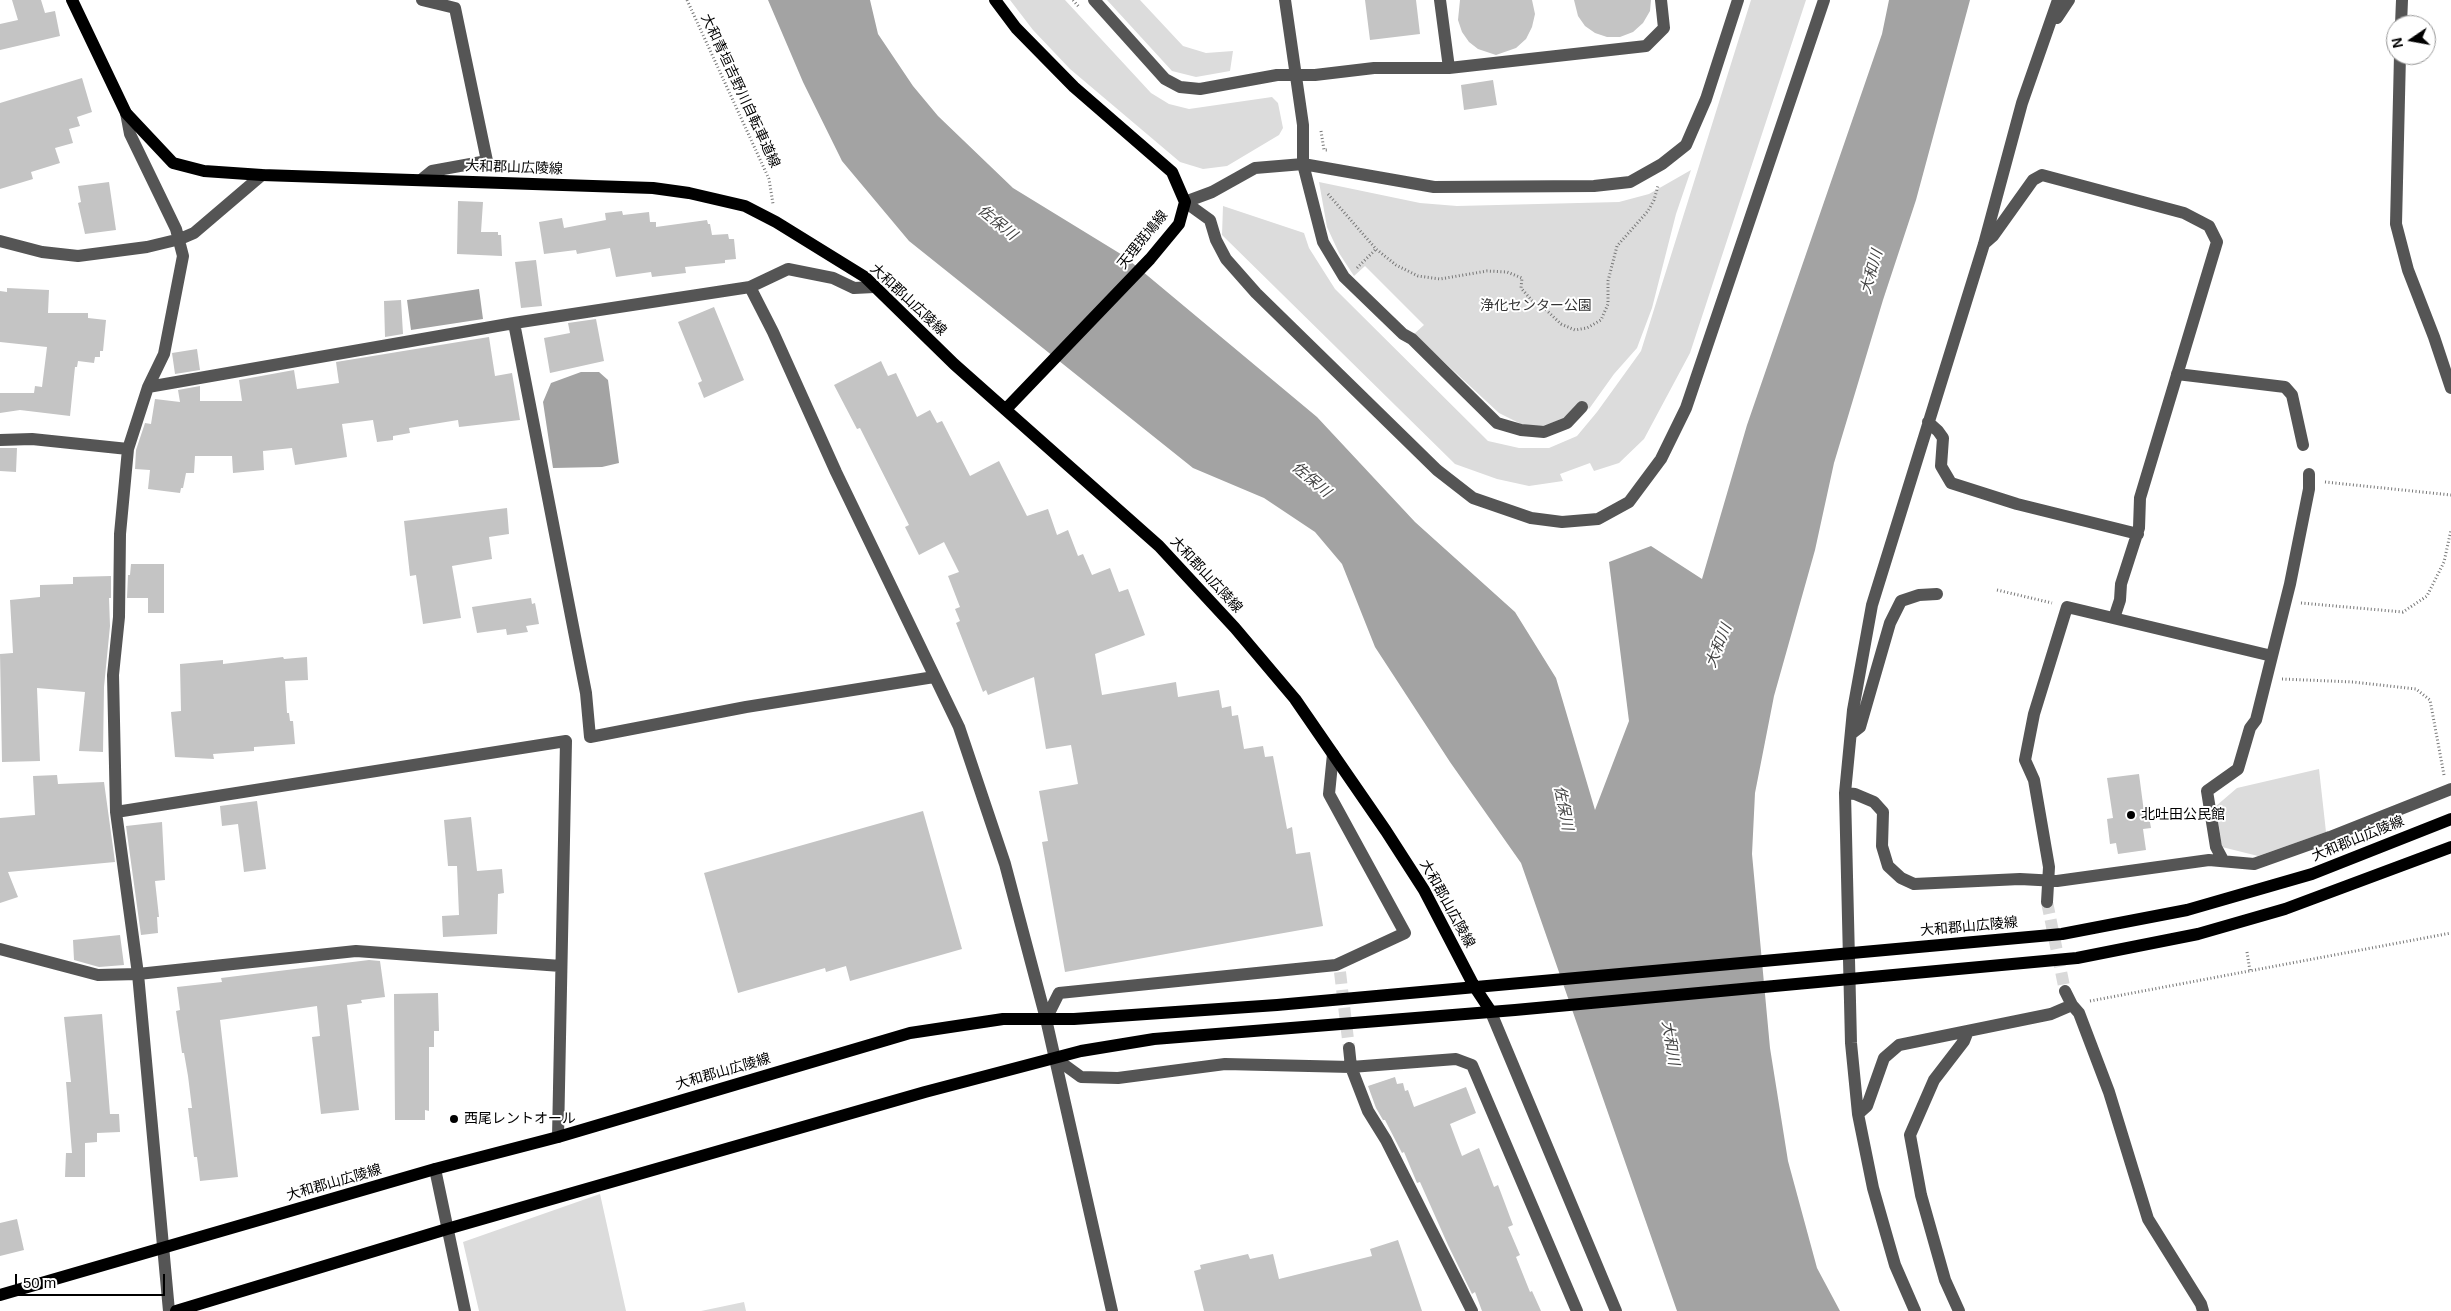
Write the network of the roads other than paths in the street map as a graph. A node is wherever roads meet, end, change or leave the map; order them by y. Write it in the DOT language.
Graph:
graph roads {
  1 [pos="72,0"];
  2 [pos="422,0"];
  3 [pos="995,0"];
  4 [pos="1094,0"];
  5 [pos="1285,0"];
  6 [pos="1440,0"];
  7 [pos="1661,0"];
  8 [pos="1738,0"];
  9 [pos="1824,0"];
  10 [pos="2058,0"];
  11 [pos="2069,0"];
  12 [pos="2402,0"];
  13 [pos="2401,15"];
  14 [pos="2051,26"];
  15 [pos="2400,65"];
  16 [pos="1449,68"];
  17 [pos="1295,75"];
  18 [pos="126,113"];
  19 [pos="1303,164"];
  20 [pos="262,176"];
  21 [pos="421,180"];
  22 [pos="1185,202"];
  23 [pos="180,239"];
  24 [pos="0,241"];
  25 [pos="1984,244"];
  26 [pos="750,287"];
  27 [pos="874,287"];
  28 [pos="514,323"];
  29 [pos="2177,374"];
  30 [pos="148,387"];
  31 [pos="2451,388"];
  32 [pos="1582,408"];
  33 [pos="1006,409"];
  34 [pos="1928,422"];
  35 [pos="0,440"];
  36 [pos="2303,445"];
  37 [pos="128,449"];
  38 [pos="2309,477"];
  39 [pos="2138,534"];
  40 [pos="1937,594"];
  41 [pos="2114,618"];
  42 [pos="2272,656"];
  43 [pos="934,677"];
  44 [pos="1851,734"];
  45 [pos="1333,754"];
  46 [pos="2449,790"];
  47 [pos="1845,793"];
  48 [pos="116,812"];
  49 [pos="2451,819"];
  50 [pos="2451,847"];
  51 [pos="2223,860"];
  52 [pos="2047,882"];
  53 [pos="2047,902"];
  54 [pos="0,949"];
  55 [pos="1849,952"];
  56 [pos="561,966"];
  57 [pos="138,974"];
  58 [pos="1849,978"];
  59 [pos="1474,986"];
  60 [pos="2065,991"];
  61 [pos="2072,1005"];
  62 [pos="1490,1010"];
  63 [pos="1046,1019"];
  64 [pos="1968,1030"];
  65 [pos="1349,1048"];
  66 [pos="1055,1058"];
  67 [pos="1351,1066"];
  68 [pos="1858,1114"];
  69 [pos="558,1137"];
  70 [pos="435,1169"];
  71 [pos="447,1229"];
  72 [pos="163,1247"];
  73 [pos="0,1294"];
  74 [pos="168,1311"];
  75 [pos="176,1311"];
  76 [pos="465,1311"];
  77 [pos="1112,1311"];
  78 [pos="1472,1311"];
  79 [pos="1577,1311"];
  80 [pos="1616,1311"];
  81 [pos="1915,1311"];
  82 [pos="1959,1311"];
  83 [pos="2203,1311"];
  1 -- 18 [label="main road, 大和郡山広陵線"];
  2 -- 21 [label="street"];
  3 -- 22 [label="main road"];
  4 -- 17 [label="street"];
  5 -- 17 [label="street"];
  6 -- 16 [label="street"];
  7 -- 16 [label="street"];
  8 -- 19 [label="street"];
  9 -- 22 [label="street"];
  10 -- 14 [label="street"];
  11 -- 14 [label="street"];
  12 -- 13 [label="street"];
  14 -- 25 [label="street"];
  15 -- 31 [label="street"];
  16 -- 17 [label="street"];
  17 -- 19 [label="street"];
  18 -- 20 [label="main road, 大和郡山広陵線"];
  18 -- 23 [label="street"];
  19 -- 22 [label="street"];
  19 -- 32 [label="street"];
  20 -- 21 [label="main road, 大和郡山広陵線"];
  20 -- 23 [label="street"];
  21 -- 27 [label="main road, 大和郡山広陵線"];
  22 -- 33 [label="main road, 天理斑鳩線"];
  23 -- 24 [label="street"];
  23 -- 30 [label="street"];
  25 -- 29 [label="street"];
  25 -- 34 [label="street"];
  26 -- 27 [label="street"];
  26 -- 28 [label="street"];
  26 -- 43 [label="street"];
  27 -- 33 [label="main road, 大和郡山広陵線"];
  28 -- 30 [label="street"];
  28 -- 43 [label="street"];
  29 -- 36 [label="street"];
  29 -- 39 [label="street"];
  30 -- 37 [label="street"];
  33 -- 45 [label="main road, 大和郡山広陵線"];
  34 -- 39 [label="street"];
  34 -- 44 [label="street"];
  35 -- 37 [label="street"];
  37 -- 48 [label="street"];
  38 -- 42 [label="street"];
  39 -- 41 [label="street"];
  40 -- 44 [label="street"];
  41 -- 42 [label="street"];
  41 -- 52 [label="street"];
  42 -- 51 [label="street"];
  43 -- 63 [label="street"];
  44 -- 47 [label="street"];
  45 -- 59 [label="main road, 大和郡山広陵線"];
  45 -- 63 [label="street"];
  46 -- 51 [label="street"];
  47 -- 52 [label="street"];
  47 -- 55 [label="street"];
  48 -- 56 [label="street"];
  48 -- 57 [label="street"];
  49 -- 55 [label="main road, 大和郡山広陵線"];
  50 -- 58 [label="main road"];
  51 -- 52 [label="street"];
  52 -- 53 [label="street"];
  54 -- 57 [label="street"];
  55 -- 58 [label="street"];
  55 -- 59 [label="main road, 大和郡山広陵線"];
  56 -- 57 [label="street"];
  56 -- 69 [label="street"];
  57 -- 72 [label="street"];
  58 -- 62 [label="main road"];
  58 -- 68 [label="street"];
  59 -- 62 [label="main road, 大和郡山広陵線"];
  59 -- 63 [label="main road, 大和郡山広陵線"];
  60 -- 61 [label="street"];
  61 -- 64 [label="street"];
  61 -- 83 [label="street"];
  62 -- 66 [label="main road"];
  62 -- 80 [label="street"];
  63 -- 66 [label="street"];
  63 -- 69 [label="main road, 大和郡山広陵線"];
  64 -- 68 [label="street"];
  64 -- 82 [label="street"];
  65 -- 67 [label="street"];
  66 -- 67 [label="street"];
  66 -- 71 [label="main road"];
  66 -- 77 [label="street"];
  67 -- 78 [label="street"];
  67 -- 79 [label="street"];
  68 -- 81 [label="street"];
  69 -- 70 [label="main road, 大和郡山広陵線"];
  70 -- 71 [label="street"];
  70 -- 72 [label="main road, 大和郡山広陵線"];
  71 -- 75 [label="main road"];
  71 -- 76 [label="street"];
  72 -- 73 [label="main road, 大和郡山広陵線"];
  72 -- 74 [label="street"];
}
